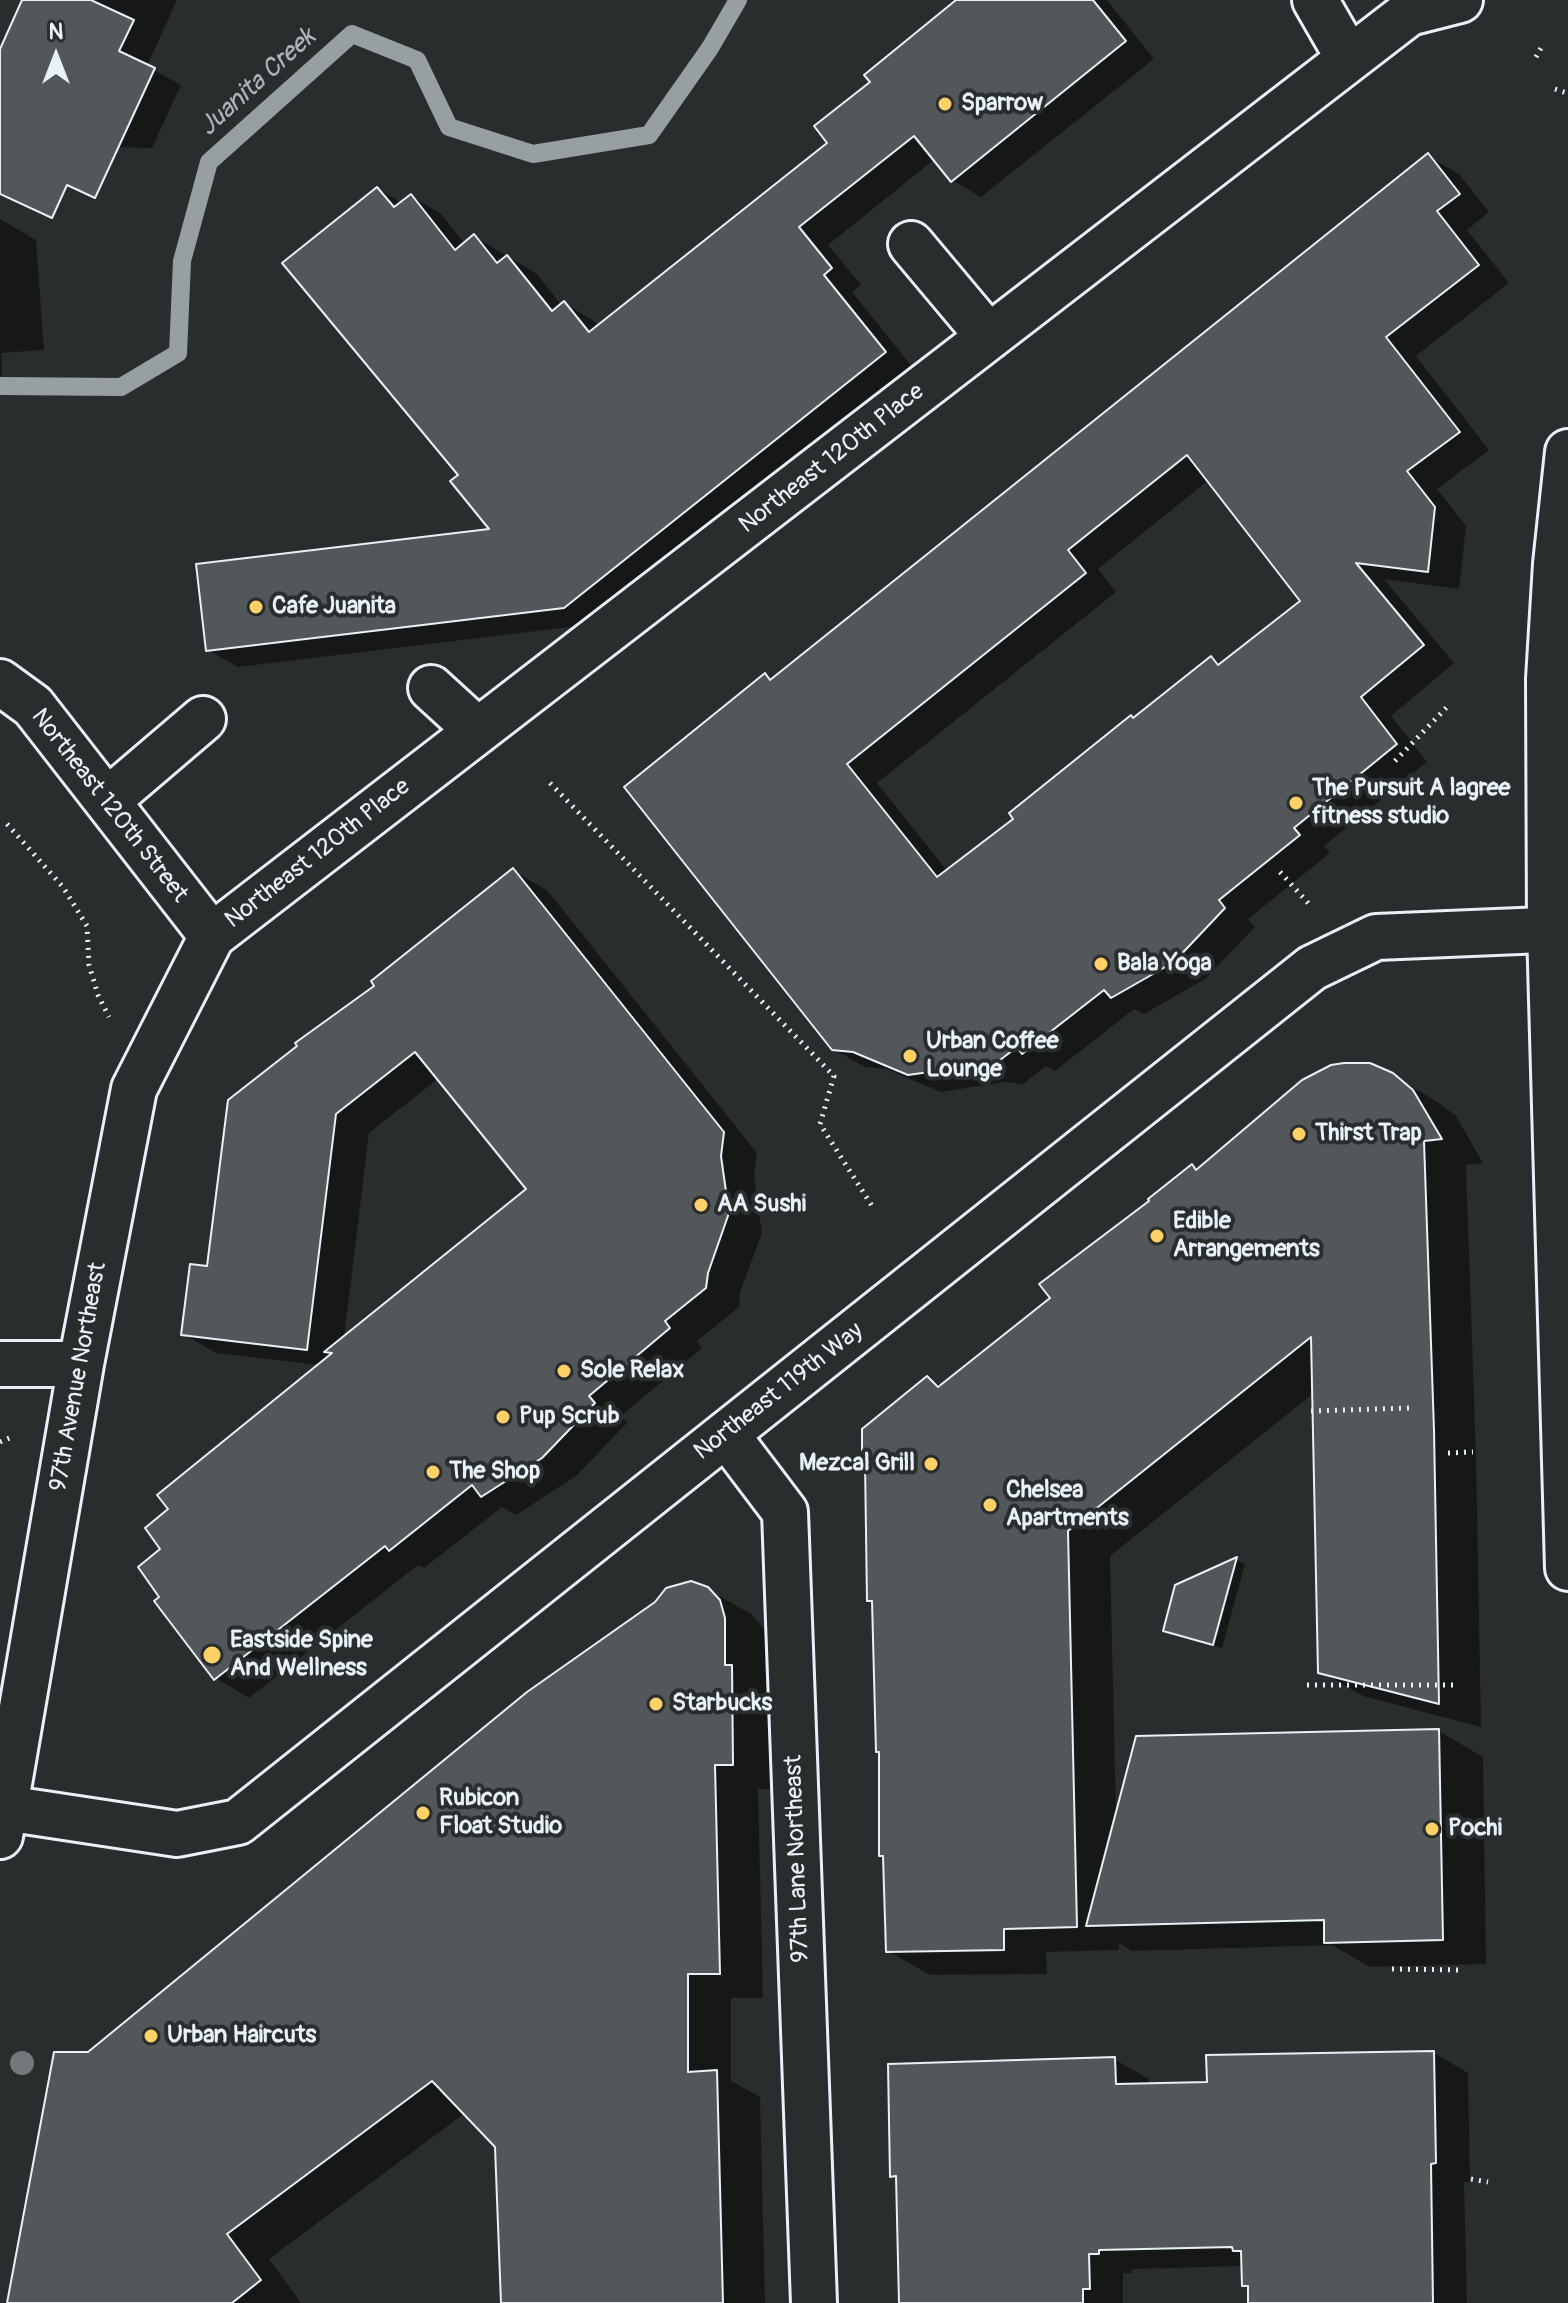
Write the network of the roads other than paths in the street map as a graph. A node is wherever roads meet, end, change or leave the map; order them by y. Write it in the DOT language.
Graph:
graph roads {
  1 [pos="1315,0"];
  2 [pos="1460,0"];
  3 [pos="1349,59"];
  4 [pos="911,244"];
  5 [pos="989,337"];
  6 [pos="1568,452"];
  7 [pos="1562,565"];
  8 [pos="0,682"];
  9 [pos="431,688"];
  10 [pos="203,719"];
  11 [pos="478,731"];
  12 [pos="107,801"];
  13 [pos="1559,929"];
  14 [pos="212,936"];
  15 [pos="1563,1204"];
  16 [pos="1565,1320"];
  17 [pos="0,1364"];
  18 [pos="81,1364"];
  19 [pos="726,1434"];
  20 [pos="1568,1568"];
  21 [pos="15,1651"];
  22 [pos="1,1827"];
  23 [pos="814,2303"];
  1 -- 3 [label="street"];
  2 -- 3 [label="street, Northeast 120th Place"];
  3 -- 5 [label="street, Northeast 120th Place"];
  4 -- 5 [label="street"];
  5 -- 11 [label="street, Northeast 120th Place"];
  6 -- 7 [label="street"];
  7 -- 13 [label="street"];
  8 -- 12 [label="street, Northeast 120th Street"];
  9 -- 11 [label="street"];
  10 -- 12 [label="street"];
  11 -- 14 [label="street, Northeast 120th Place"];
  12 -- 14 [label="street, Northeast 120th Street"];
  13 -- 15 [label="street"];
  13 -- 19 [label="street, Northeast 119th Way"];
  14 -- 18 [label="street, 97th Avenue Northeast"];
  15 -- 16 [label="street"];
  16 -- 20 [label="street"];
  17 -- 18 [label="street"];
  18 -- 21 [label="street, 97th Avenue Northeast"];
  19 -- 22 [label="street, Northeast 119th Way"];
  19 -- 23 [label="street, 97th Lane Northeast"];
  21 -- 22 [label="street, 97th Avenue Northeast"];
}
